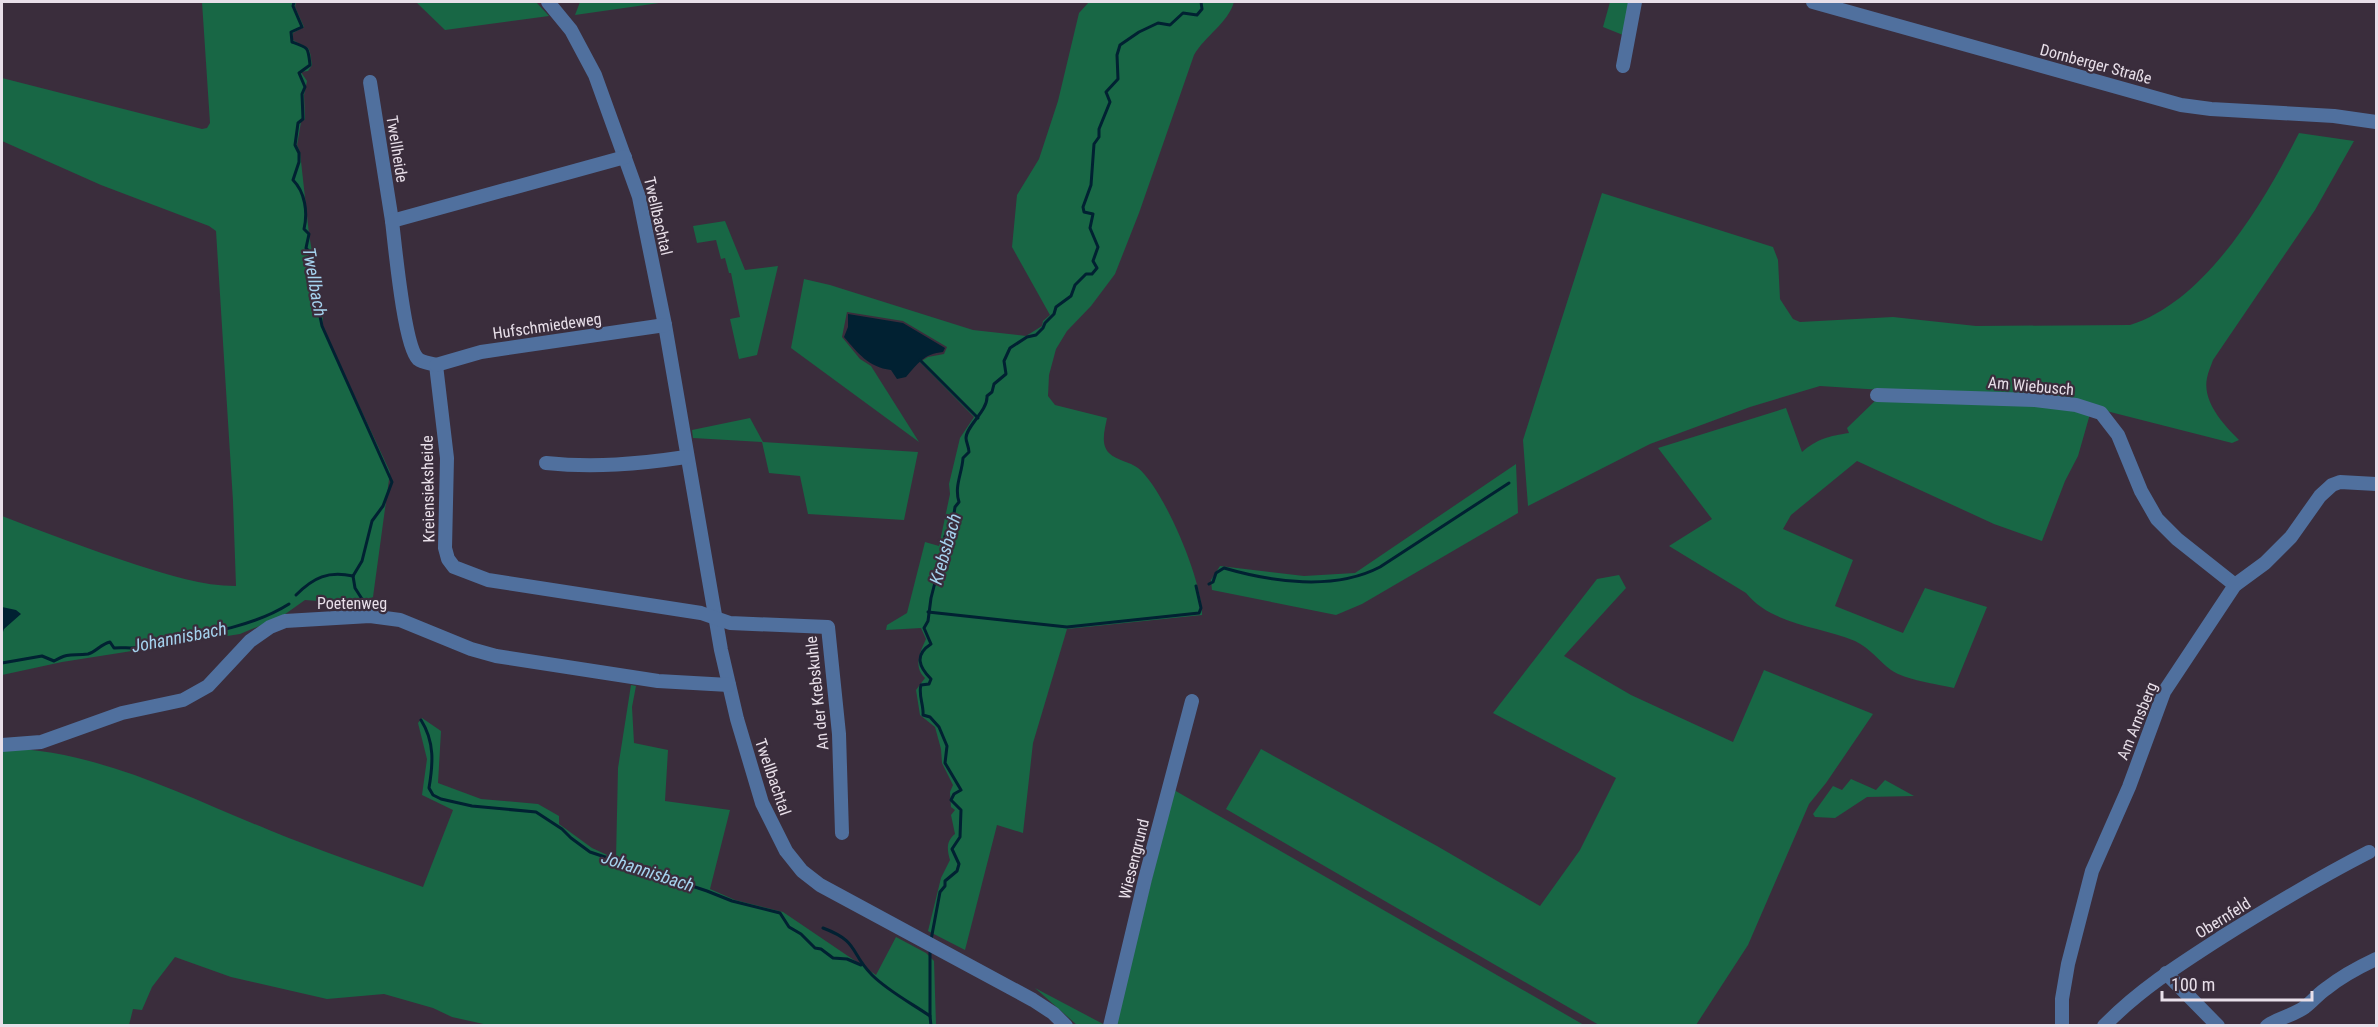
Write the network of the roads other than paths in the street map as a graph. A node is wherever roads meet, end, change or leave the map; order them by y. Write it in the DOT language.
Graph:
graph roads {
  1 [pos="548,2"];
  2 [pos="1635,2"];
  3 [pos="1813,2"];
  4 [pos="1623,66"];
  5 [pos="370,82"];
  6 [pos="2376,122"];
  7 [pos="625,157"];
  8 [pos="392,221"];
  9 [pos="664,326"];
  10 [pos="436,364"];
  11 [pos="1877,395"];
  12 [pos="686,457"];
  13 [pos="546,463"];
  14 [pos="2376,484"];
  15 [pos="2235,585"];
  16 [pos="716,618"];
  17 [pos="729,685"];
  18 [pos="1192,701"];
  19 [pos="2,745"];
  20 [pos="842,833"];
  21 [pos="2369,852"];
  22 [pos="2376,958"];
  23 [pos="2166,974"];
  24 [pos="1066,1026"];
  25 [pos="1110,1026"];
  26 [pos="2062,1026"];
  27 [pos="2104,1026"];
  28 [pos="2218,1026"];
  29 [pos="2267,1026"];
  1 -- 7 [label="street, Twellbachtal"];
  2 -- 4 [label="street"];
  3 -- 6 [label="street, Dornberger Straße"];
  5 -- 8 [label="street, Twellheide"];
  7 -- 8 [label="street"];
  7 -- 9 [label="street, Twellbachtal"];
  8 -- 10 [label="street"];
  9 -- 10 [label="street, Hufschmiedeweg"];
  9 -- 12 [label="street, Twellbachtal"];
  10 -- 16 [label="street, Kreiensieksheide"];
  11 -- 15 [label="street, Am Wiebusch"];
  12 -- 13 [label="street"];
  12 -- 16 [label="street, Twellbachtal"];
  14 -- 15 [label="street, Am Arnsberg"];
  15 -- 26 [label="street, Am Arnsberg"];
  16 -- 17 [label="street, Twellbachtal"];
  16 -- 20 [label="street, An der Krebskuhle"];
  17 -- 19 [label="street, Poetenweg"];
  17 -- 24 [label="street, Twellbachtal"];
  18 -- 25 [label="street, Wiesengrund"];
  21 -- 23 [label="street, Obernfeld"];
  22 -- 29 [label="street"];
  23 -- 27 [label="street, Obernfeld"];
  23 -- 28 [label="street"];
}
